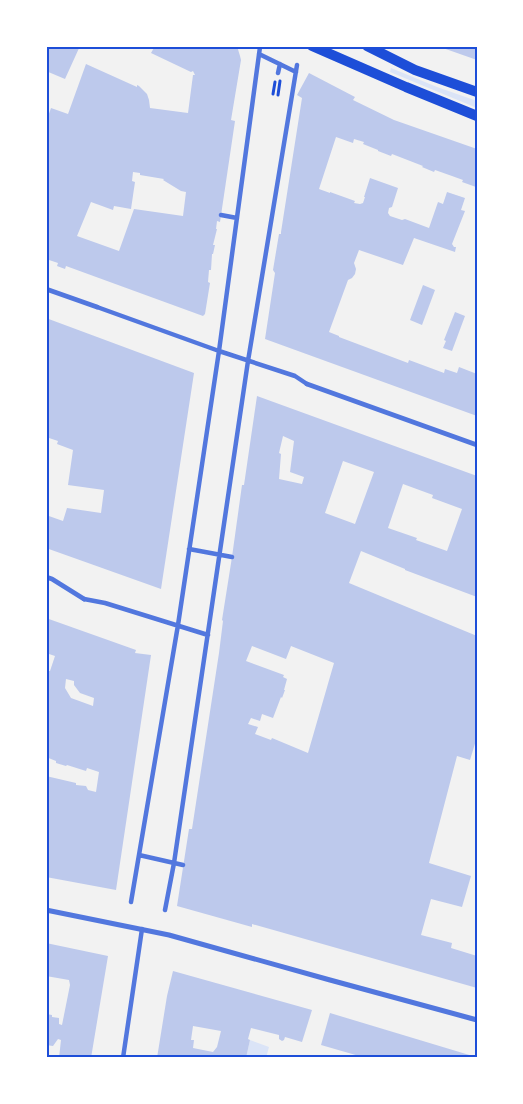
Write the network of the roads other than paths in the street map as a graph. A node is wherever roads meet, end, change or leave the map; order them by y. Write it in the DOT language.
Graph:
graph roads {
  1 [pos="312,46"];
  2 [pos="367,46"];
  3 [pos="260,47"];
  4 [pos="260,54"];
  5 [pos="280,64"];
  6 [pos="297,65"];
  7 [pos="296,72"];
  8 [pos="278,75"];
  9 [pos="477,92"];
  10 [pos="477,116"];
  11 [pos="221,215"];
  12 [pos="237,218"];
  13 [pos="46,289"];
  14 [pos="97,307"];
  15 [pos="219,351"];
  16 [pos="248,360"];
  17 [pos="307,384"];
  18 [pos="477,445"];
  19 [pos="189,549"];
  20 [pos="220,555"];
  21 [pos="232,557"];
  22 [pos="46,577"];
  23 [pos="84,599"];
  24 [pos="178,625"];
  25 [pos="208,635"];
  26 [pos="139,855"];
  27 [pos="174,862"];
  28 [pos="183,864"];
  29 [pos="131,902"];
  30 [pos="46,910"];
  31 [pos="165,910"];
  32 [pos="142,929"];
  33 [pos="477,1020"];
  34 [pos="123,1058"];
  1 -- 10 [label="main road"];
  2 -- 9 [label="main road"];
  3 -- 4 [label="street"];
  4 -- 5 [label="street"];
  4 -- 12 [label="street"];
  5 -- 7 [label="street"];
  5 -- 8 [label="street"];
  6 -- 7 [label="street"];
  7 -- 16 [label="street"];
  11 -- 12 [label="street"];
  12 -- 15 [label="street"];
  13 -- 14 [label="street"];
  14 -- 15 [label="street"];
  15 -- 16 [label="street"];
  15 -- 19 [label="street"];
  16 -- 17 [label="street"];
  16 -- 20 [label="street"];
  17 -- 18 [label="street"];
  19 -- 20 [label="street"];
  19 -- 24 [label="street"];
  20 -- 21 [label="street"];
  20 -- 25 [label="street"];
  22 -- 23 [label="street"];
  23 -- 24 [label="street"];
  24 -- 25 [label="street"];
  24 -- 26 [label="street"];
  25 -- 27 [label="street"];
  26 -- 27 [label="street"];
  26 -- 29 [label="street"];
  27 -- 28 [label="street"];
  27 -- 31 [label="street"];
  30 -- 32 [label="street"];
  32 -- 33 [label="street"];
  32 -- 34 [label="street"];
}
